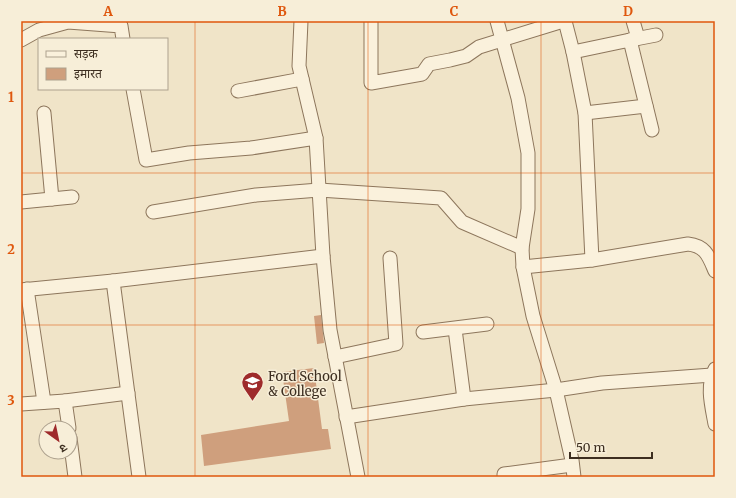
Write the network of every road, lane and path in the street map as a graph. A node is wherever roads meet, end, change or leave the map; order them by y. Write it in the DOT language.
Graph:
graph roads {
  1 [pos="301,21"];
  2 [pos="371,21"];
  3 [pos="497,21"];
  4 [pos="564,21"];
  5 [pos="633,21"];
  6 [pos="656,35"];
  7 [pos="124,38"];
  8 [pos="634,39"];
  9 [pos="21,40"];
  10 [pos="502,40"];
  11 [pos="572,52"];
  12 [pos="302,79"];
  13 [pos="133,90"];
  14 [pos="238,91"];
  15 [pos="646,106"];
  16 [pos="585,113"];
  17 [pos="44,114"];
  18 [pos="652,130"];
  19 [pos="316,138"];
  20 [pos="319,190"];
  21 [pos="72,197"];
  22 [pos="52,199"];
  23 [pos="21,202"];
  24 [pos="153,212"];
  25 [pos="522,248"];
  26 [pos="323,256"];
  27 [pos="390,258"];
  28 [pos="592,260"];
  29 [pos="523,267"];
  30 [pos="715,271"];
  31 [pos="113,281"];
  32 [pos="24,290"];
  33 [pos="487,324"];
  34 [pos="455,329"];
  35 [pos="423,332"];
  36 [pos="335,357"];
  37 [pos="713,372"];
  38 [pos="556,390"];
  39 [pos="128,392"];
  40 [pos="464,399"];
  41 [pos="65,401"];
  42 [pos="44,402"];
  43 [pos="21,404"];
  44 [pos="346,417"];
  45 [pos="68,420"];
  46 [pos="715,424"];
  47 [pos="73,460"];
  48 [pos="573,471"];
  49 [pos="75,477"];
  50 [pos="138,477"];
  51 [pos="358,477"];
  52 [pos="504,477"];
  1 -- 12 [label="street"];
  2 -- 10 [label="street"];
  3 -- 10 [label="street"];
  4 -- 10 [label="street"];
  4 -- 11 [label="street"];
  5 -- 8 [label="street"];
  6 -- 8 [label="street"];
  7 -- 9 [label="street"];
  8 -- 11 [label="street"];
  8 -- 15 [label="street"];
  10 -- 25 [label="street"];
  11 -- 16 [label="street"];
  12 -- 14 [label="street"];
  12 -- 19 [label="street"];
  13 -- 19 [label="street"];
  15 -- 16 [label="street"];
  15 -- 18 [label="street"];
  16 -- 28 [label="street"];
  17 -- 22 [label="street"];
  19 -- 20 [label="street"];
  20 -- 24 [label="street"];
  20 -- 25 [label="street"];
  20 -- 26 [label="street"];
  21 -- 22 [label="street"];
  22 -- 23 [label="street"];
  25 -- 29 [label="street"];
  26 -- 31 [label="street"];
  26 -- 36 [label="street"];
  27 -- 36 [label="street"];
  28 -- 29 [label="street"];
  28 -- 30 [label="street"];
  29 -- 38 [label="street"];
  31 -- 32 [label="street"];
  31 -- 39 [label="street"];
  32 -- 42 [label="street"];
  33 -- 34 [label="street"];
  34 -- 35 [label="street"];
  34 -- 40 [label="street"];
  36 -- 44 [label="street"];
  37 -- 38 [label="street"];
  37 -- 46 [label="street"];
  38 -- 40 [label="street"];
  38 -- 48 [label="street"];
  39 -- 41 [label="street"];
  39 -- 50 [label="street"];
  40 -- 44 [label="street"];
  41 -- 42 [label="street"];
  41 -- 45 [label="street"];
  42 -- 43 [label="street"];
  44 -- 51 [label="street"];
  47 -- 49 [label="street"];
  48 -- 52 [label="street"];
}
